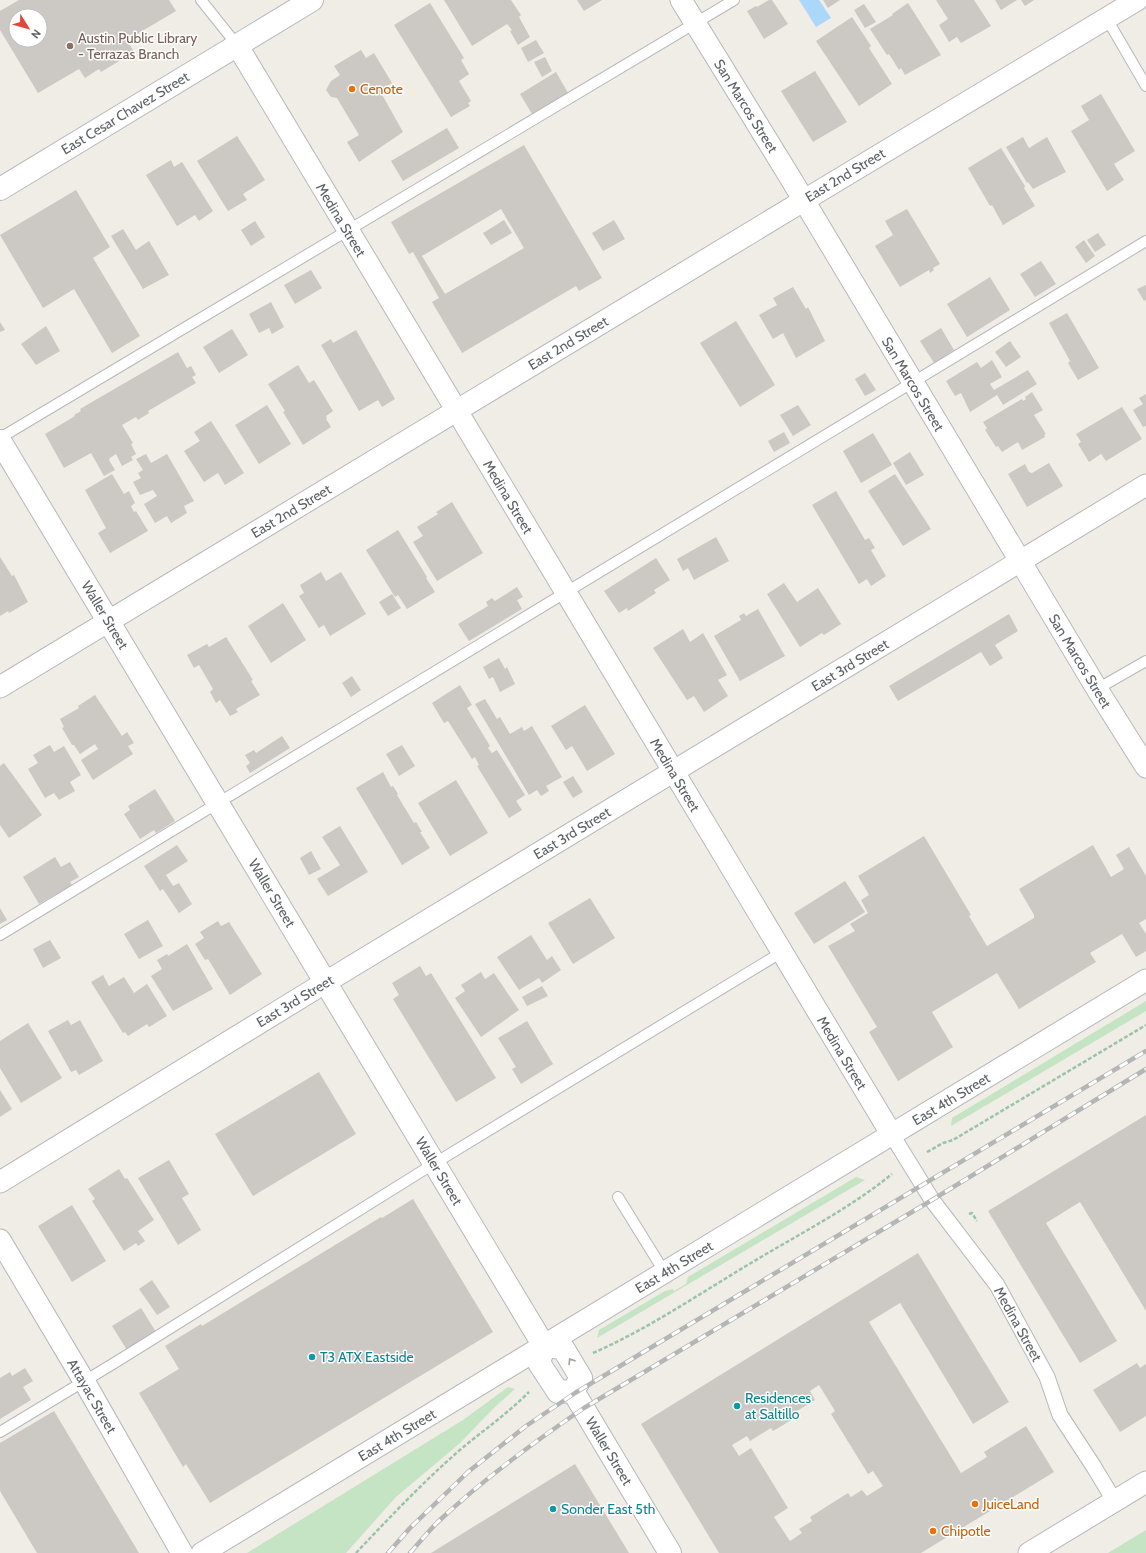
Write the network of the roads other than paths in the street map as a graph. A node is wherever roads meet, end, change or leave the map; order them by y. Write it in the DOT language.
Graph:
graph roads {
  1 [pos="201,0"];
  2 [pos="312,0"];
  3 [pos="681,0"];
  4 [pos="734,0"];
  5 [pos="1137,0"];
  6 [pos="1107,18"];
  7 [pos="695,23"];
  8 [pos="237,45"];
  9 [pos="1146,86"];
  10 [pos="0,189"];
  11 [pos="803,200"];
  12 [pos="348,230"];
  13 [pos="1146,241"];
  14 [pos="912,382"];
  15 [pos="456,411"];
  16 [pos="0,439"];
  17 [pos="1146,485"];
  18 [pos="1020,562"];
  19 [pos="565,592"];
  20 [pos="109,622"];
  21 [pos="1146,661"];
  22 [pos="0,687"];
  23 [pos="1097,689"];
  24 [pos="1146,767"];
  25 [pos="673,772"];
  26 [pos="218,803"];
  27 [pos="0,934"];
  28 [pos="782,952"];
  29 [pos="1146,980"];
  30 [pos="326,982"];
  31 [pos="892,1135"];
  32 [pos="435,1163"];
  33 [pos="0,1182"];
  34 [pos="618,1197"];
  35 [pos="0,1240"];
  36 [pos="665,1273"];
  37 [pos="544,1346"];
  38 [pos="84,1381"];
  39 [pos="0,1432"];
  40 [pos="1146,1482"];
  41 [pos="1115,1502"];
  42 [pos="182,1553"];
  43 [pos="202,1553"];
  44 [pos="670,1553"];
  45 [pos="1029,1553"];
  1 -- 8 [label="lane"];
  2 -- 8 [label="street, East Cesar Chavez Street"];
  3 -- 7 [label="street, San Marcos Street"];
  4 -- 7 [label="lane"];
  5 -- 6 [label="street, East 2nd Street"];
  6 -- 9 [label="lane"];
  6 -- 11 [label="street, East 2nd Street"];
  7 -- 11 [label="street, San Marcos Street"];
  7 -- 12 [label="lane"];
  8 -- 10 [label="street, East Cesar Chavez Street"];
  8 -- 12 [label="street, Medina Street"];
  11 -- 14 [label="street, San Marcos Street"];
  11 -- 15 [label="street, East 2nd Street"];
  12 -- 15 [label="street, Medina Street"];
  12 -- 16 [label="lane"];
  13 -- 14 [label="lane"];
  14 -- 18 [label="street, San Marcos Street"];
  14 -- 19 [label="lane"];
  15 -- 19 [label="street, Medina Street"];
  15 -- 20 [label="street, East 2nd Street"];
  16 -- 20 [label="street, Waller Street"];
  17 -- 18 [label="street, East 3rd Street"];
  18 -- 23 [label="street, San Marcos Street"];
  18 -- 25 [label="street, East 3rd Street"];
  19 -- 25 [label="street, Medina Street"];
  19 -- 26 [label="lane"];
  20 -- 22 [label="street, East 2nd Street"];
  20 -- 26 [label="street, Waller Street"];
  21 -- 23 [label="lane"];
  23 -- 24 [label="street, San Marcos Street"];
  25 -- 28 [label="street, Medina Street"];
  25 -- 30 [label="street, East 3rd Street"];
  26 -- 27 [label="lane"];
  26 -- 30 [label="street, Waller Street"];
  28 -- 31 [label="street, Medina Street"];
  28 -- 32 [label="lane"];
  29 -- 31 [label="street, East 4th Street"];
  30 -- 32 [label="street, Waller Street"];
  30 -- 33 [label="street, East 3rd Street"];
  31 -- 36 [label="street, East 4th Street"];
  31 -- 41 [label="street, Medina Street"];
  32 -- 37 [label="street, Waller Street"];
  32 -- 38 [label="lane"];
  34 -- 36 [label="lane"];
  35 -- 38 [label="street, Attayac Street"];
  36 -- 37 [label="street, East 4th Street"];
  37 -- 43 [label="street, East 4th Street"];
  37 -- 44 [label="street, Waller Street"];
  38 -- 39 [label="lane"];
  38 -- 42 [label="street, Attayac Street"];
  40 -- 41 [label="street"];
  41 -- 45 [label="street"];
}
